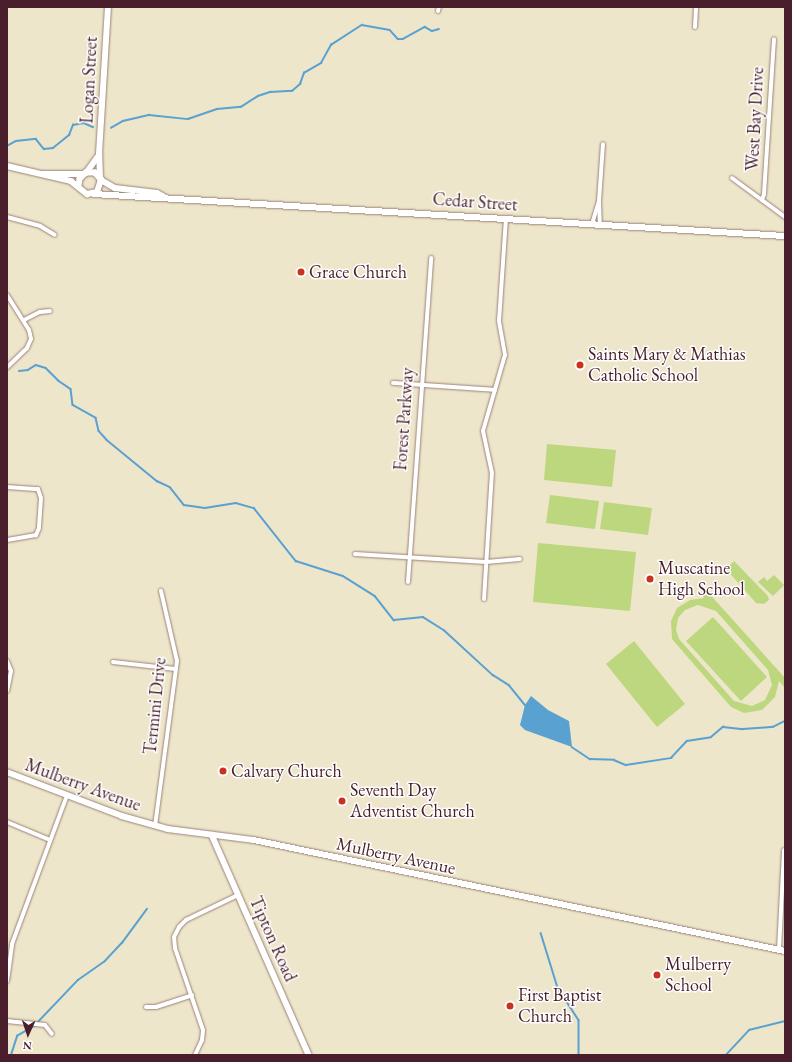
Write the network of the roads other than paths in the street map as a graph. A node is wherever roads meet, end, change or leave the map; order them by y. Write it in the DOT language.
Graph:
graph roads {
  1 [pos="108,7"];
  2 [pos="696,7"];
  3 [pos="695,27"];
  4 [pos="774,39"];
  5 [pos="603,144"];
  6 [pos="99,154"];
  7 [pos="7,166"];
  8 [pos="85,173"];
  9 [pos="43,174"];
  10 [pos="732,178"];
  11 [pos="100,179"];
  12 [pos="79,186"];
  13 [pos="94,194"];
  14 [pos="163,196"];
  15 [pos="762,200"];
  16 [pos="598,201"];
  17 [pos="7,217"];
  18 [pos="785,217"];
  19 [pos="506,218"];
  20 [pos="592,224"];
  21 [pos="600,224"];
  22 [pos="55,235"];
  23 [pos="785,236"];
  24 [pos="431,258"];
  25 [pos="7,295"];
  26 [pos="50,311"];
  27 [pos="24,320"];
  28 [pos="7,367"];
  29 [pos="393,383"];
  30 [pos="420,385"];
  31 [pos="494,390"];
  32 [pos="7,487"];
  33 [pos="7,540"];
  34 [pos="355,554"];
  35 [pos="409,557"];
  36 [pos="520,558"];
  37 [pos="486,562"];
  38 [pos="408,582"];
  39 [pos="161,591"];
  40 [pos="484,599"];
  41 [pos="7,661"];
  42 [pos="114,662"];
  43 [pos="176,669"];
  44 [pos="7,691"];
  45 [pos="7,772"];
  46 [pos="67,795"];
  47 [pos="7,822"];
  48 [pos="155,826"];
  49 [pos="212,835"];
  50 [pos="50,840"];
  51 [pos="784,850"];
  52 [pos="238,895"];
  53 [pos="782,951"];
  54 [pos="7,981"];
  55 [pos="192,995"];
  56 [pos="146,1007"];
  57 [pos="7,1021"];
  58 [pos="52,1034"];
  59 [pos="195,1055"];
  60 [pos="309,1055"];
  1 -- 6 [label="main road, Logan Street"];
  2 -- 3 [label="street"];
  4 -- 15 [label="street, West Bay Drive"];
  5 -- 16 [label="street"];
  6 -- 8 [label="main road"];
  6 -- 11 [label="main road, Logan Street"];
  7 -- 9 [label="main road"];
  8 -- 9 [label="main road"];
  8 -- 11 [label="main road"];
  8 -- 12 [label="main road"];
  9 -- 12 [label="main road"];
  10 -- 15 [label="street"];
  11 -- 13 [label="main road"];
  11 -- 14 [label="main road, Cedar Street"];
  12 -- 13 [label="main road"];
  13 -- 14 [label="main road, Cedar Street"];
  14 -- 19 [label="main road, Cedar Street"];
  15 -- 18 [label="street"];
  16 -- 20 [label="street"];
  16 -- 21 [label="street"];
  17 -- 22 [label="street"];
  19 -- 20 [label="main road, Cedar Street"];
  19 -- 31 [label="street"];
  20 -- 21 [label="main road, Cedar Street"];
  21 -- 23 [label="main road, Cedar Street"];
  24 -- 30 [label="street, Forest Parkway"];
  25 -- 27 [label="street"];
  26 -- 27 [label="street"];
  27 -- 28 [label="street"];
  29 -- 30 [label="street"];
  30 -- 31 [label="street"];
  30 -- 35 [label="street, Forest Parkway"];
  31 -- 37 [label="street"];
  32 -- 33 [label="street"];
  34 -- 35 [label="street"];
  35 -- 37 [label="street"];
  35 -- 38 [label="street, Forest Parkway"];
  36 -- 37 [label="street"];
  37 -- 40 [label="street"];
  39 -- 43 [label="street, Termini Drive"];
  41 -- 44 [label="street"];
  42 -- 43 [label="street"];
  43 -- 48 [label="street, Termini Drive"];
  45 -- 46 [label="main road, Mulberry Avenue"];
  46 -- 48 [label="main road, Mulberry Avenue"];
  46 -- 50 [label="street"];
  47 -- 50 [label="street"];
  48 -- 49 [label="main road, Mulberry Avenue"];
  49 -- 52 [label="main road, Tipton Road"];
  49 -- 53 [label="main road, Mulberry Avenue"];
  50 -- 54 [label="street"];
  51 -- 53 [label="street"];
  52 -- 55 [label="street"];
  52 -- 60 [label="main road, Tipton Road"];
  55 -- 56 [label="street"];
  55 -- 59 [label="street"];
  57 -- 58 [label="street"];
}
